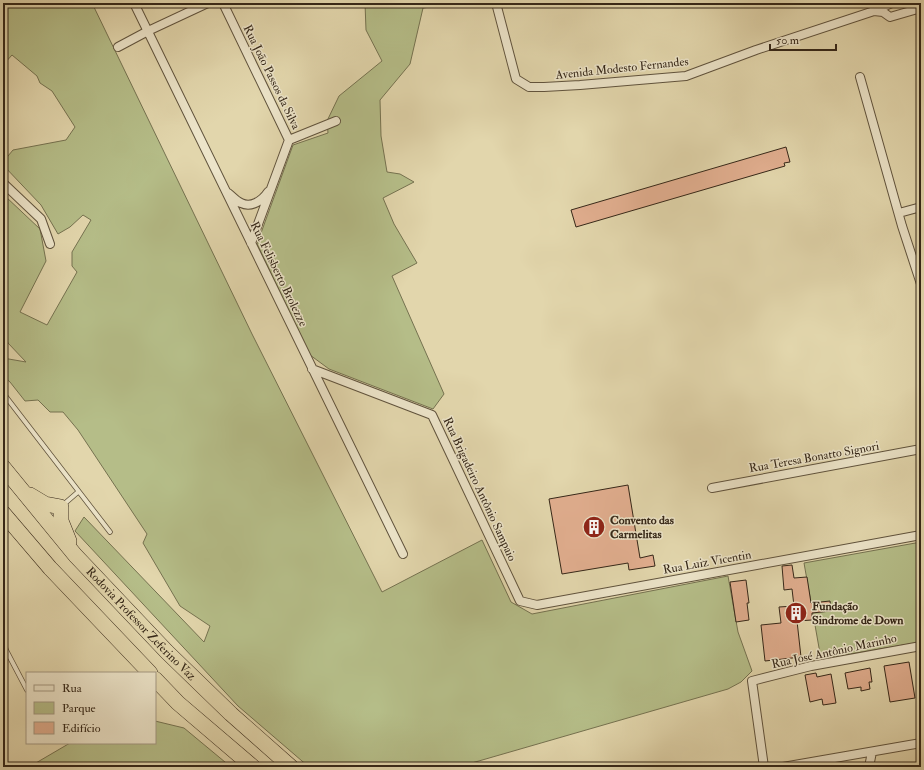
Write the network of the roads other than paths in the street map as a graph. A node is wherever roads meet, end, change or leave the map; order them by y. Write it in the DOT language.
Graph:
graph roads {
  1 [pos="134,3"];
  2 [pos="208,3"];
  3 [pos="223,3"];
  4 [pos="496,3"];
  5 [pos="888,3"];
  6 [pos="921,8"];
  7 [pos="874,10"];
  8 [pos="890,17"];
  9 [pos="148,31"];
  10 [pos="118,47"];
  11 [pos="860,77"];
  12 [pos="336,121"];
  13 [pos="289,140"];
  14 [pos="3,183"];
  15 [pos="272,187"];
  16 [pos="226,191"];
  17 [pos="921,207"];
  18 [pos="899,213"];
  19 [pos="251,243"];
  20 [pos="50,244"];
  21 [pos="921,284"];
  22 [pos="312,369"];
  23 [pos="3,393"];
  24 [pos="921,449"];
  25 [pos="3,467"];
  26 [pos="19,488"];
  27 [pos="712,488"];
  28 [pos="78,492"];
  29 [pos="61,507"];
  30 [pos="3,513"];
  31 [pos="110,532"];
  32 [pos="921,535"];
  33 [pos="403,554"];
  34 [pos="75,555"];
  35 [pos="510,582"];
  36 [pos="3,640"];
  37 [pos="921,646"];
  38 [pos="149,672"];
  39 [pos="156,680"];
  40 [pos="26,688"];
  41 [pos="921,743"];
  42 [pos="872,752"];
  43 [pos="253,767"];
  44 [pos="291,767"];
  45 [pos="764,767"];
  46 [pos="782,767"];
  47 [pos="869,767"];
  1 -- 9 [label="street, Rua Felisberto Brolezze"];
  2 -- 9 [label="street"];
  3 -- 13 [label="street, Rua João Passos da Silva"];
  4 -- 7 [label="street, Avenida Modesto Fernandes"];
  5 -- 7 [label="street, Avenida Modesto Fernandes"];
  5 -- 8 [label="street"];
  6 -- 8 [label="street"];
  7 -- 8 [label="street"];
  9 -- 10 [label="street"];
  9 -- 16 [label="street, Rua Felisberto Brolezze"];
  11 -- 18 [label="street"];
  12 -- 13 [label="street"];
  13 -- 15 [label="street"];
  14 -- 20 [label="street"];
  15 -- 16 [label="street"];
  15 -- 19 [label="street"];
  16 -- 19 [label="street, Rua Felisberto Brolezze"];
  17 -- 18 [label="street"];
  18 -- 21 [label="street"];
  19 -- 22 [label="street, Rua Felisberto Brolezze"];
  22 -- 33 [label="street, Rua Felisberto Brolezze"];
  22 -- 35 [label="street, Rua Brigadeiro Antônio Sampaio"];
  23 -- 28 [label="lane"];
  24 -- 27 [label="street, Rua Teresa Bonatto Signori"];
  25 -- 26 [label="highway, Rodovia Professor Zeferino Vaz"];
  26 -- 29 [label="highway"];
  26 -- 34 [label="highway, Rodovia Professor Zeferino Vaz"];
  28 -- 29 [label="lane"];
  28 -- 31 [label="lane"];
  29 -- 34 [label="highway"];
  30 -- 38 [label="highway"];
  32 -- 35 [label="street, Rua Luiz Vicentin"];
  34 -- 44 [label="highway, Rodovia Professor Zeferino Vaz"];
  36 -- 40 [label="lane"];
  37 -- 45 [label="street, Rua José Antônio Marinho"];
  39 -- 43 [label="highway"];
  41 -- 42 [label="street"];
  42 -- 46 [label="street"];
  42 -- 47 [label="street"];
}
